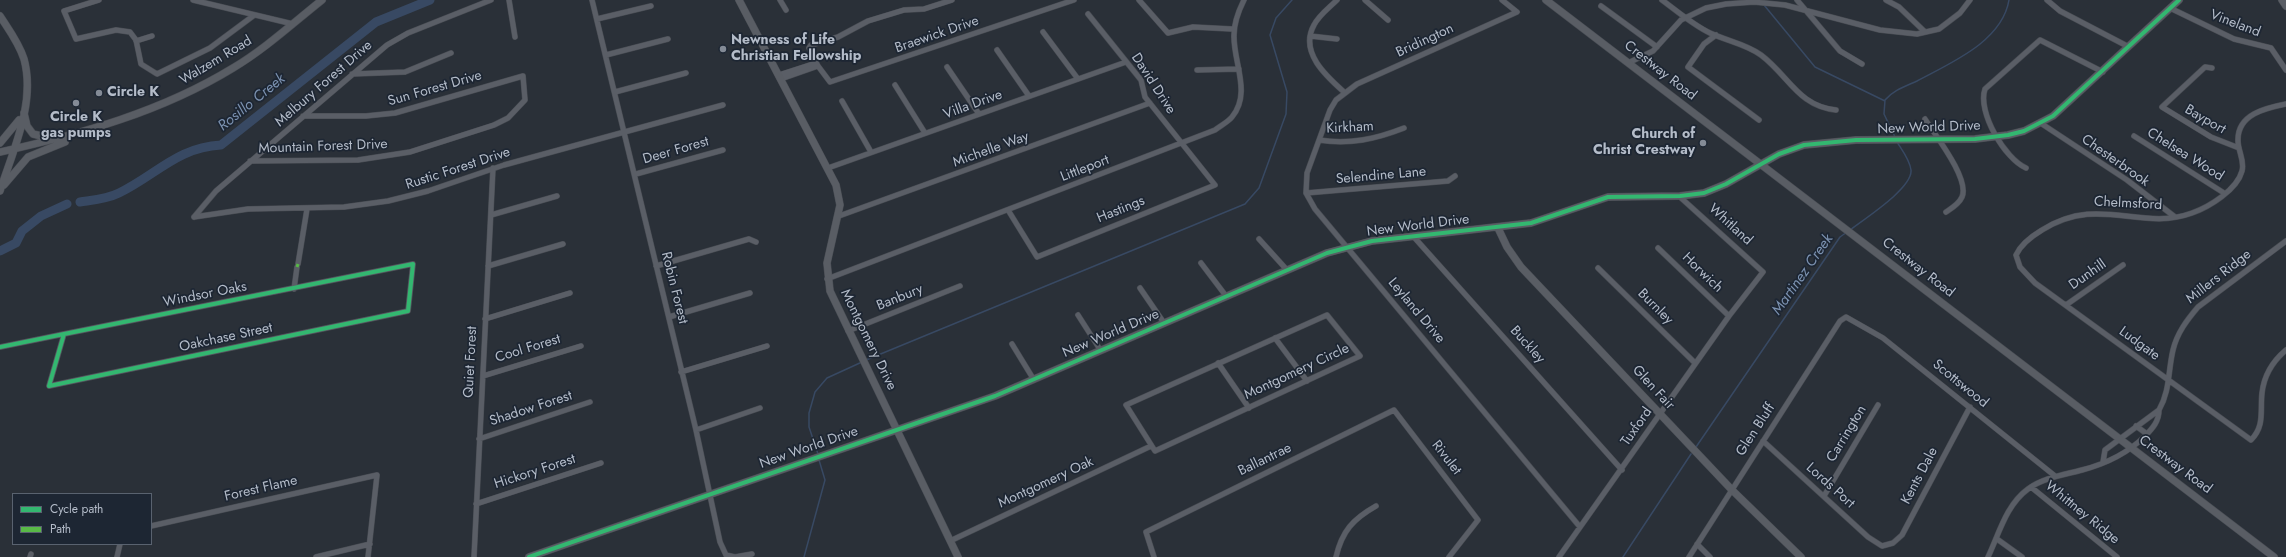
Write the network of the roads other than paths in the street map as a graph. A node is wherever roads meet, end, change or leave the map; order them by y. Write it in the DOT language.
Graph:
graph roads {
  1 [pos="99,0"];
  2 [pos="193,0"];
  3 [pos="322,0"];
  4 [pos="491,0"];
  5 [pos="508,0"];
  6 [pos="592,0"];
  7 [pos="739,0"];
  8 [pos="780,0"];
  9 [pos="952,0"];
  10 [pos="1074,0"];
  11 [pos="1139,0"];
  12 [pos="1244,0"];
  13 [pos="1337,0"];
  14 [pos="1365,0"];
  15 [pos="1502,0"];
  16 [pos="1546,0"];
  17 [pos="1662,0"];
  18 [pos="1797,0"];
  19 [pos="1886,0"];
  20 [pos="1970,0"];
  21 [pos="2047,0"];
  22 [pos="2179,0"];
  23 [pos="2282,0"];
  24 [pos="1725,2"];
  25 [pos="651,6"];
  26 [pos="1601,6"];
  27 [pos="2286,6"];
  28 [pos="2170,8"];
  29 [pos="1804,9"];
  30 [pos="786,10"];
  31 [pos="1088,14"];
  32 [pos="0,16"];
  33 [pos="253,16"];
  34 [pos="1686,18"];
  35 [pos="597,19"];
  36 [pos="1388,20"];
  37 [pos="293,24"];
  38 [pos="1232,29"];
  39 [pos="1043,32"];
  40 [pos="1925,32"];
  41 [pos="1716,35"];
  42 [pos="152,36"];
  43 [pos="1310,36"];
  44 [pos="515,37"];
  45 [pos="668,39"];
  46 [pos="1337,39"];
  47 [pos="136,41"];
  48 [pos="1657,47"];
  49 [pos="2129,47"];
  50 [pos="997,50"];
  51 [pos="451,54"];
  52 [pos="606,55"];
  53 [pos="1126,62"];
  54 [pos="1628,63"];
  55 [pos="817,64"];
  56 [pos="1862,64"];
  57 [pos="947,67"];
  58 [pos="1238,68"];
  59 [pos="2212,68"];
  60 [pos="1197,70"];
  61 [pos="2286,70"];
  62 [pos="2102,72"];
  63 [pos="686,73"];
  64 [pos="352,74"];
  65 [pos="523,76"];
  66 [pos="780,77"];
  67 [pos="1078,79"];
  68 [pos="895,85"];
  69 [pos="615,92"];
  70 [pos="1344,92"];
  71 [pos="1029,96"];
  72 [pos="842,101"];
  73 [pos="1150,103"];
  74 [pos="2286,104"];
  75 [pos="723,105"];
  76 [pos="1836,110"];
  77 [pos="24,113"];
  78 [pos="979,114"];
  79 [pos="303,116"];
  80 [pos="1925,119"];
  81 [pos="1759,120"];
  82 [pos="2042,124"];
  83 [pos="1404,128"];
  84 [pos="90,131"];
  85 [pos="625,132"];
  86 [pos="925,133"];
  87 [pos="1999,136"];
  88 [pos="2134,136"];
  89 [pos="62,139"];
  90 [pos="1937,139"];
  91 [pos="1319,140"];
  92 [pos="0,143"];
  93 [pos="1182,143"];
  94 [pos="2239,148"];
  95 [pos="12,150"];
  96 [pos="723,150"];
  97 [pos="0,152"];
  98 [pos="871,152"];
  99 [pos="250,161"];
  100 [pos="1760,164"];
  101 [pos="493,168"];
  102 [pos="828,168"];
  103 [pos="2026,168"];
  104 [pos="636,174"];
  105 [pos="1455,176"];
  106 [pos="1214,185"];
  107 [pos="0,187"];
  108 [pos="1306,193"];
  109 [pos="2224,193"];
  110 [pos="557,196"];
  111 [pos="1680,197"];
  112 [pos="307,209"];
  113 [pos="1008,210"];
  114 [pos="1946,212"];
  115 [pos="491,215"];
  116 [pos="839,216"];
  117 [pos="194,217"];
  118 [pos="2175,217"];
  119 [pos="1498,228"];
  120 [pos="1413,236"];
  121 [pos="1259,239"];
  122 [pos="2286,241"];
  123 [pos="756,242"];
  124 [pos="563,244"];
  125 [pos="1347,247"];
  126 [pos="1658,248"];
  127 [pos="2018,262"];
  128 [pos="1201,263"];
  129 [pos="2123,265"];
  130 [pos="488,266"];
  131 [pos="656,266"];
  132 [pos="1598,268"];
  133 [pos="1287,270"];
  134 [pos="1763,272"];
  135 [pos="827,279"];
  136 [pos="960,286"];
  137 [pos="1140,288"];
  138 [pos="294,289"];
  139 [pos="570,293"];
  140 [pos="750,293"];
  141 [pos="1226,296"];
  142 [pos="2066,305"];
  143 [pos="408,311"];
  144 [pos="1078,315"];
  145 [pos="1729,316"];
  146 [pos="1846,317"];
  147 [pos="669,318"];
  148 [pos="485,319"];
  149 [pos="1164,323"];
  150 [pos="848,331"];
  151 [pos="64,334"];
  152 [pos="1275,338"];
  153 [pos="1012,344"];
  154 [pos="581,346"];
  155 [pos="767,346"];
  156 [pos="0,347"];
  157 [pos="1101,350"];
  158 [pos="2286,350"];
  159 [pos="1695,363"];
  160 [pos="1218,364"];
  161 [pos="681,372"];
  162 [pos="483,376"];
  163 [pos="1034,380"];
  164 [pos="1307,381"];
  165 [pos="2170,381"];
  166 [pos="590,402"];
  167 [pos="1878,405"];
  168 [pos="1970,407"];
  169 [pos="760,408"];
  170 [pos="1249,408"];
  171 [pos="1394,410"];
  172 [pos="2159,410"];
  173 [pos="1660,414"];
  174 [pos="2136,426"];
  175 [pos="696,430"];
  176 [pos="896,430"];
  177 [pos="2147,434"];
  178 [pos="480,439"];
  179 [pos="2119,439"];
  180 [pos="1763,441"];
  181 [pos="1152,446"];
  182 [pos="2131,448"];
  183 [pos="2103,462"];
  184 [pos="601,463"];
  185 [pos="1622,470"];
  186 [pos="2055,476"];
  187 [pos="2032,487"];
  188 [pos="1732,490"];
  189 [pos="710,494"];
  190 [pos="1824,496"];
  191 [pos="476,504"];
  192 [pos="1376,506"];
  193 [pos="152,526"];
  194 [pos="1580,527"];
  195 [pos="1997,539"];
  196 [pos="950,541"];
  197 [pos="370,544"];
  198 [pos="1697,544"];
  199 [pos="120,545"];
  200 [pos="1882,546"];
  201 [pos="752,554"];
  202 [pos="117,557"];
  203 [pos="316,557"];
  204 [pos="368,557"];
  205 [pos="474,557"];
  206 [pos="529,557"];
  207 [pos="958,557"];
  208 [pos="1154,557"];
  209 [pos="1336,557"];
  210 [pos="1449,557"];
  211 [pos="1559,557"];
  212 [pos="1689,557"];
  213 [pos="1710,557"];
  214 [pos="1801,557"];
  215 [pos="1988,557"];
  216 [pos="2022,557"];
  217 [pos="2117,557"];
  218 [pos="2274,557"];
  1 -- 47 [label="street"];
  2 -- 33 [label="street"];
  3 -- 37 [label="main road, Walzem Road"];
  4 -- 64 [label="street, Melbury Forest Drive"];
  5 -- 44 [label="street"];
  6 -- 35 [label="street, Robin Forest"];
  7 -- 66 [label="main road, Montgomery Drive"];
  8 -- 30 [label="street"];
  9 -- 55 [label="street"];
  10 -- 55 [label="street, Braewick Drive"];
  11 -- 38 [label="street"];
  12 -- 38 [label="street, Littleport"];
  13 -- 43 [label="street"];
  14 -- 36 [label="street"];
  15 -- 70 [label="street, Bridington"];
  16 -- 54 [label="main road, Crestway Road"];
  17 -- 34 [label="street"];
  18 -- 29 [label="street"];
  19 -- 40 [label="street"];
  20 -- 40 [label="street"];
  21 -- 49 [label="street"];
  22 -- 28 [label="main road, New World Drive"];
  23 -- 27 [label="main road"];
  24 -- 29 [label="street"];
  24 -- 34 [label="street"];
  25 -- 35 [label="street"];
  26 -- 48 [label="street"];
  28 -- 49 [label="main road, New World Drive"];
  28 -- 61 [label="street, Vineland"];
  29 -- 40 [label="street"];
  29 -- 56 [label="street"];
  31 -- 53 [label="street, David Drive"];
  32 -- 77 [label="main road"];
  33 -- 37 [label="street"];
  33 -- 47 [label="street"];
  34 -- 41 [label="street"];
  34 -- 48 [label="street"];
  35 -- 52 [label="street, Robin Forest"];
  37 -- 84 [label="main road, Walzem Road"];
  38 -- 58 [label="street, Littleport"];
  39 -- 67 [label="street"];
  41 -- 76 [label="street"];
  41 -- 81 [label="street"];
  42 -- 47 [label="street"];
  43 -- 46 [label="street"];
  43 -- 70 [label="street"];
  45 -- 52 [label="street"];
  48 -- 54 [label="street"];
  49 -- 62 [label="main road, New World Drive"];
  50 -- 71 [label="street"];
  51 -- 64 [label="street"];
  52 -- 69 [label="street, Robin Forest"];
  53 -- 67 [label="street, Villa Drive"];
  53 -- 73 [label="street, David Drive"];
  54 -- 100 [label="main road, Crestway Road"];
  55 -- 66 [label="street"];
  57 -- 78 [label="street"];
  58 -- 60 [label="street"];
  58 -- 93 [label="street, Littleport"];
  59 -- 94 [label="street, Bayport"];
  62 -- 82 [label="main road, New World Drive"];
  62 -- 87 [label="street"];
  63 -- 69 [label="street"];
  64 -- 79 [label="street, Melbury Forest Drive"];
  65 -- 79 [label="street, Sun Forest Drive"];
  65 -- 99 [label="street, Mountain Forest Drive"];
  66 -- 102 [label="main road, Montgomery Drive"];
  67 -- 71 [label="street, Villa Drive"];
  68 -- 86 [label="street"];
  69 -- 85 [label="street, Robin Forest"];
  70 -- 91 [label="street"];
  71 -- 78 [label="street, Villa Drive"];
  72 -- 98 [label="street"];
  73 -- 93 [label="street, David Drive"];
  73 -- 116 [label="street, Michelle Way"];
  74 -- 94 [label="street, Chelmsford"];
  75 -- 85 [label="street, Rustic Forest Drive"];
  77 -- 89 [label="main road"];
  77 -- 92 [label="main road"];
  77 -- 95 [label="main road"];
  78 -- 86 [label="street, Villa Drive"];
  79 -- 99 [label="street, Melbury Forest Drive"];
  80 -- 90 [label="street"];
  82 -- 87 [label="main road, New World Drive"];
  82 -- 118 [label="street, Chesterbrook"];
  83 -- 91 [label="street, Kirkham"];
  84 -- 89 [label="main road, Walzem Road"];
  84 -- 107 [label="main road"];
  85 -- 101 [label="street, Rustic Forest Drive"];
  85 -- 104 [label="street, Robin Forest"];
  86 -- 98 [label="street, Villa Drive"];
  87 -- 90 [label="main road, New World Drive"];
  87 -- 103 [label="street"];
  88 -- 109 [label="street, Chelsea Wood"];
  89 -- 95 [label="main road, Walzem Road"];
  90 -- 100 [label="main road, New World Drive"];
  90 -- 114 [label="street"];
  91 -- 108 [label="street"];
  93 -- 106 [label="street, David Drive"];
  93 -- 113 [label="street, Littleport"];
  94 -- 109 [label="street, Chelmsford"];
  95 -- 97 [label="main road, Walzem Road"];
  95 -- 107 [label="main road"];
  96 -- 104 [label="street, Deer Forest"];
  98 -- 102 [label="street, Villa Drive"];
  99 -- 117 [label="street, Melbury Forest Drive"];
  100 -- 111 [label="main road, New World Drive"];
  100 -- 179 [label="main road, Crestway Road"];
  101 -- 112 [label="street, Rustic Forest Drive"];
  101 -- 115 [label="street, Quiet Forest"];
  102 -- 116 [label="main road, Montgomery Drive"];
  104 -- 131 [label="street, Robin Forest"];
  105 -- 108 [label="street, Selendine Lane"];
  106 -- 113 [label="street, Hastings"];
  108 -- 125 [label="street, Leyland Drive"];
  109 -- 118 [label="street, Chelmsford"];
  110 -- 115 [label="street"];
  111 -- 119 [label="main road, New World Drive"];
  111 -- 134 [label="street, Whitland"];
  112 -- 117 [label="street, Rustic Forest Drive"];
  112 -- 138 [label="street"];
  113 -- 135 [label="street, Littleport"];
  115 -- 130 [label="street, Quiet Forest"];
  116 -- 135 [label="main road, Montgomery Drive"];
  118 -- 127 [label="street, Chelmsford"];
  119 -- 120 [label="main road, New World Drive"];
  119 -- 173 [label="main road, Glen Fair"];
  120 -- 125 [label="main road, New World Drive"];
  120 -- 185 [label="street, Buckley"];
  121 -- 133 [label="street"];
  122 -- 165 [label="street, Millers Ridge"];
  123 -- 131 [label="street"];
  124 -- 130 [label="street"];
  125 -- 133 [label="main road, New World Drive"];
  125 -- 194 [label="street, Leyland Drive"];
  126 -- 145 [label="street, Horwich"];
  127 -- 142 [label="street, Ludgate"];
  128 -- 141 [label="street"];
  129 -- 142 [label="street, Dunhill"];
  130 -- 148 [label="street, Quiet Forest"];
  131 -- 147 [label="street, Robin Forest"];
  132 -- 159 [label="street, Burnley"];
  133 -- 141 [label="main road, New World Drive"];
  134 -- 145 [label="street, Tuxford"];
  135 -- 150 [label="main road, Montgomery Drive"];
  136 -- 150 [label="street, Banbury"];
  137 -- 149 [label="street"];
  138 -- 143 [label="street, Windsor Oaks"];
  138 -- 151 [label="street, Windsor Oaks"];
  139 -- 148 [label="street"];
  140 -- 147 [label="street"];
  141 -- 149 [label="main road, New World Drive"];
  142 -- 165 [label="street, Ludgate"];
  143 -- 151 [label="street, Oakchase Street"];
  144 -- 157 [label="street"];
  145 -- 159 [label="street, Tuxford"];
  146 -- 168 [label="street, Scottswood"];
  146 -- 180 [label="street, Glen Bluff"];
  147 -- 161 [label="street, Robin Forest"];
  148 -- 162 [label="street, Quiet Forest"];
  149 -- 157 [label="main road, New World Drive"];
  150 -- 176 [label="main road, Montgomery Drive"];
  151 -- 156 [label="street, Windsor Oaks"];
  152 -- 160 [label="street, Montgomery Circle"];
  152 -- 164 [label="street"];
  152 -- 164 [label="street, Montgomery Circle"];
  153 -- 163 [label="street"];
  154 -- 162 [label="street, Cool Forest"];
  155 -- 161 [label="street"];
  157 -- 163 [label="main road, New World Drive"];
  158 -- 165 [label="street, Ludgate"];
  159 -- 173 [label="street, Tuxford"];
  160 -- 170 [label="street"];
  160 -- 181 [label="street, Montgomery Circle"];
  161 -- 175 [label="street, Robin Forest"];
  162 -- 178 [label="street, Quiet Forest"];
  163 -- 176 [label="main road, New World Drive"];
  164 -- 170 [label="street, Montgomery Circle"];
  165 -- 172 [label="street, Millers Ridge"];
  166 -- 178 [label="street, Shadow Forest"];
  167 -- 190 [label="street, Carrington"];
  168 -- 186 [label="street, Scottswood"];
  168 -- 200 [label="street, Kents Dale"];
  169 -- 175 [label="street"];
  170 -- 181 [label="street, Montgomery Circle"];
  171 -- 208 [label="street, Ballantrae"];
  171 -- 210 [label="street, Rivulet"];
  172 -- 174 [label="street"];
  172 -- 177 [label="street, Millers Ridge"];
  173 -- 185 [label="street, Tuxford"];
  173 -- 188 [label="main road, Glen Fair"];
  174 -- 177 [label="street"];
  174 -- 179 [label="street"];
  175 -- 189 [label="street, Robin Forest"];
  176 -- 189 [label="main road, New World Drive"];
  176 -- 196 [label="main road, Montgomery Drive"];
  177 -- 182 [label="street, Millers Ridge"];
  178 -- 191 [label="street, Quiet Forest"];
  179 -- 182 [label="main road, Crestway Road"];
  179 -- 183 [label="street"];
  180 -- 188 [label="street, Glen Bluff"];
  180 -- 190 [label="street, Lords Port"];
  181 -- 196 [label="street, Montgomery Oak"];
  182 -- 183 [label="street, Millers Ridge"];
  182 -- 218 [label="main road, Crestway Road"];
  183 -- 186 [label="street, Millers Ridge"];
  184 -- 191 [label="street, Hickory Forest"];
  185 -- 194 [label="street, Tuxford"];
  186 -- 187 [label="street, Millers Ridge"];
  187 -- 195 [label="street, Millers Ridge"];
  187 -- 217 [label="street, Whittney Ridge"];
  188 -- 198 [label="street, Glen Bluff"];
  188 -- 214 [label="main road, Glen Fair"];
  189 -- 201 [label="street, Robin Forest"];
  189 -- 206 [label="main road, New World Drive"];
  190 -- 200 [label="street, Lords Port"];
  191 -- 205 [label="street, Quiet Forest"];
  192 -- 209 [label="street"];
  193 -- 197 [label="street, Forest Flame"];
  194 -- 211 [label="street, Tuxford"];
  195 -- 215 [label="street, Millers Ridge"];
  195 -- 216 [label="street"];
  196 -- 207 [label="main road, Montgomery Drive"];
  197 -- 203 [label="street"];
  197 -- 204 [label="street"];
  198 -- 212 [label="street, Glen Bluff"];
  198 -- 213 [label="street"];
  199 -- 202 [label="street"];
}
